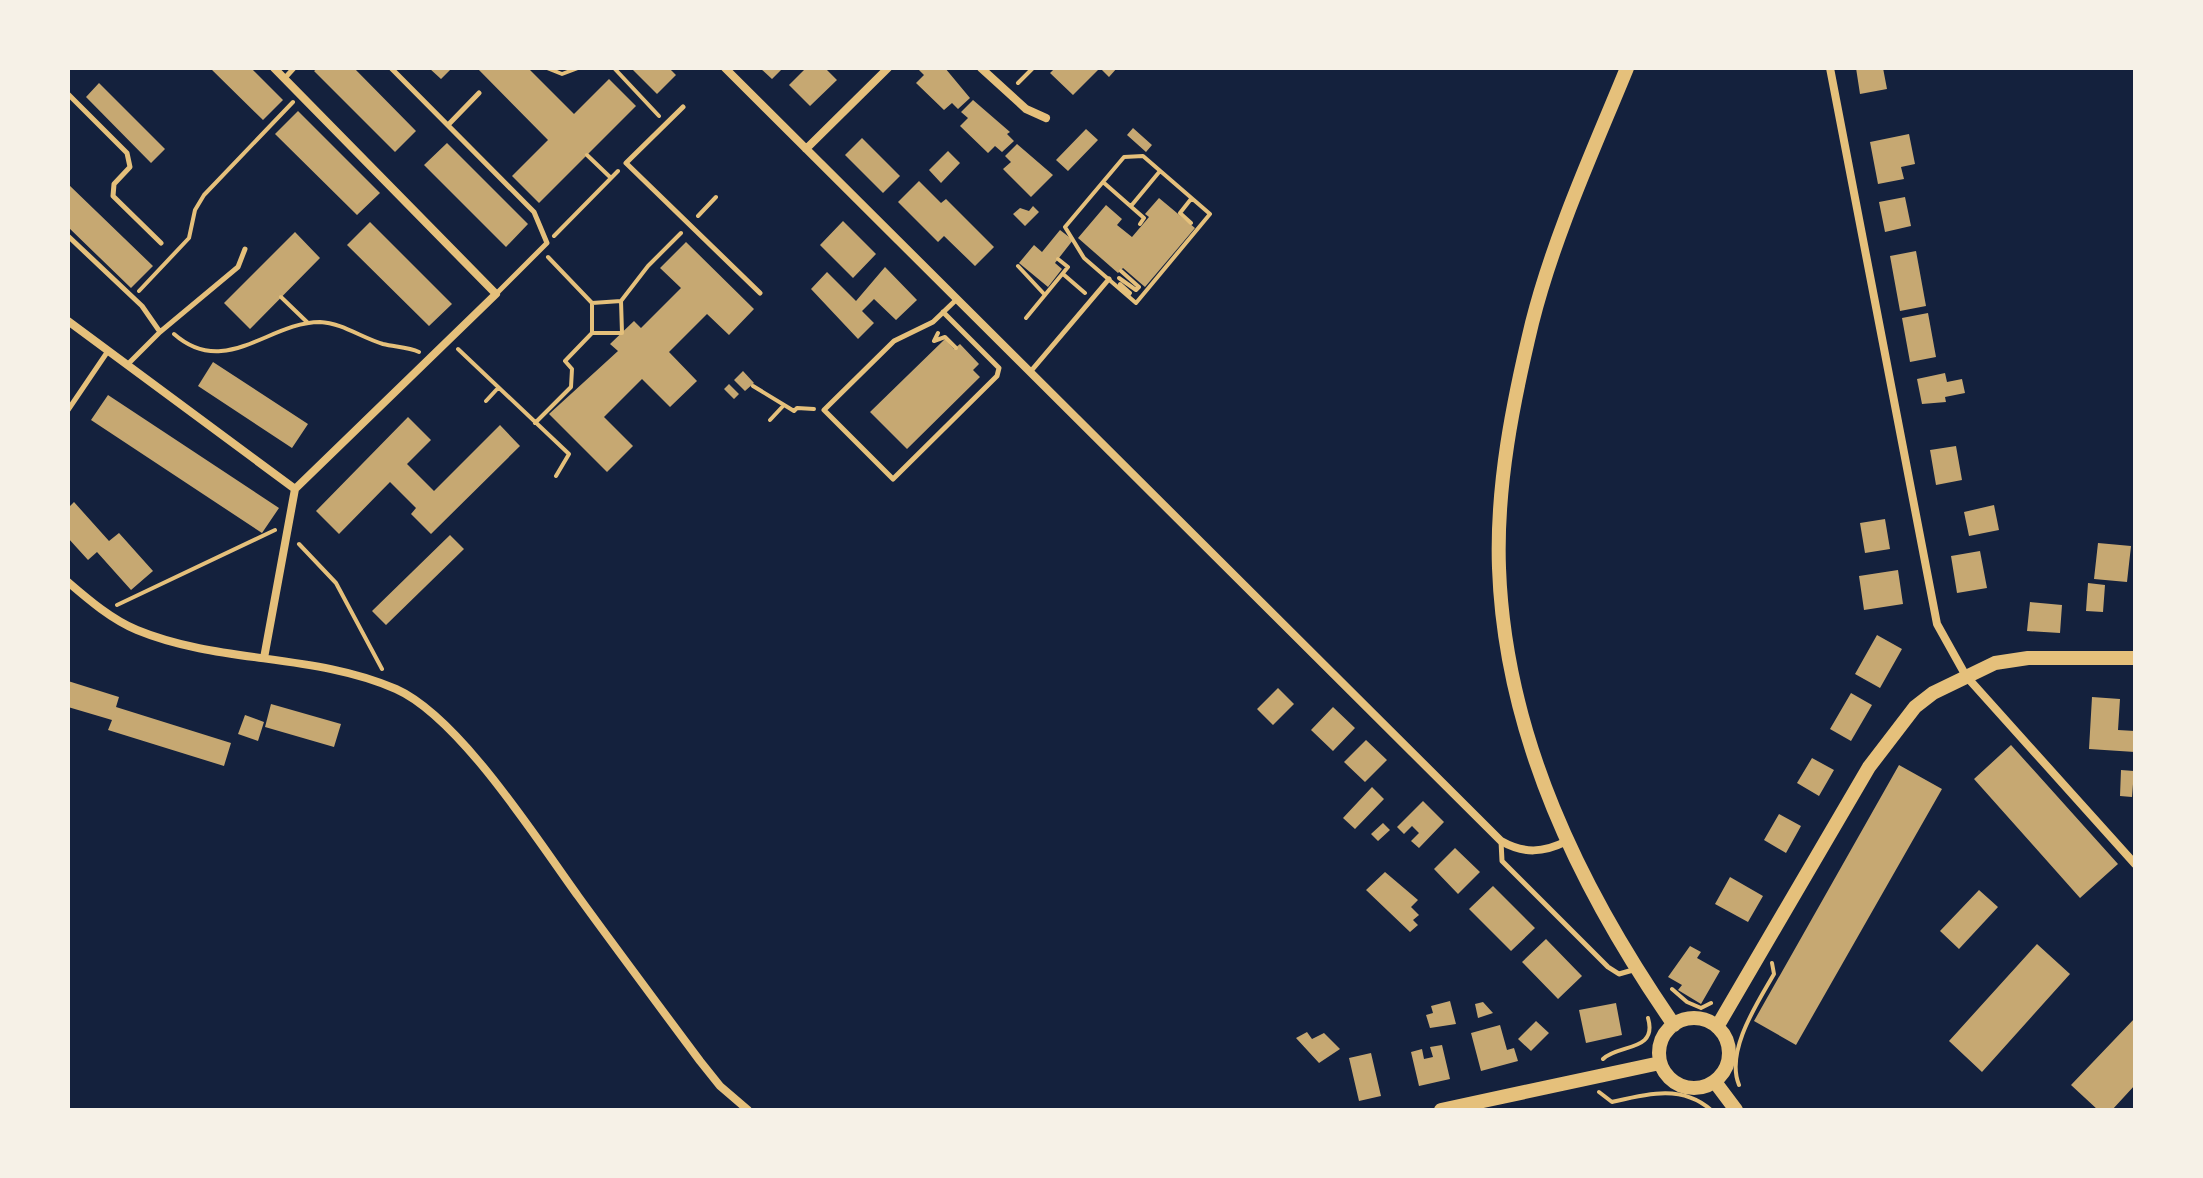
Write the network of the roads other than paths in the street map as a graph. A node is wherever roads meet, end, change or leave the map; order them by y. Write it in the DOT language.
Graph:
graph roads {
  1 [pos="274,68"];
  2 [pos="294,68"];
  3 [pos="391,68"];
  4 [pos="725,68"];
  5 [pos="888,68"];
  6 [pos="981,68"];
  7 [pos="1627,68"];
  8 [pos="1830,68"];
  9 [pos="284,79"];
  10 [pos="479,93"];
  11 [pos="68,94"];
  12 [pos="683,107"];
  13 [pos="1046,118"];
  14 [pos="448,125"];
  15 [pos="806,149"];
  16 [pos="68,236"];
  17 [pos="161,243"];
  18 [pos="245,249"];
  19 [pos="1109,279"];
  20 [pos="760,293"];
  21 [pos="496,294"];
  22 [pos="957,299"];
  23 [pos="943,312"];
  24 [pos="68,321"];
  25 [pos="160,332"];
  26 [pos="108,350"];
  27 [pos="127,365"];
  28 [pos="1031,371"];
  29 [pos="68,410"];
  30 [pos="295,489"];
  31 [pos="68,582"];
  32 [pos="264,658"];
  33 [pos="2135,658"];
  34 [pos="1966,676"];
  35 [pos="1501,841"];
  36 [pos="1567,841"];
  37 [pos="2135,864"];
  38 [pos="1638,968"];
  39 [pos="1674,1025"];
  40 [pos="1717,1027"];
  41 [pos="1660,1063"];
  42 [pos="1715,1082"];
  43 [pos="748,1110"];
  44 [pos="1441,1110"];
  45 [pos="1736,1110"];
  1 -- 9 [label="street"];
  2 -- 9 [label="lane"];
  3 -- 14 [label="lane"];
  4 -- 15 [label="street"];
  5 -- 15 [label="street"];
  6 -- 13 [label="street"];
  7 -- 36 [label="main road"];
  8 -- 34 [label="street"];
  9 -- 21 [label="street"];
  10 -- 14 [label="lane"];
  11 -- 17 [label="lane"];
  12 -- 20 [label="lane"];
  14 -- 21 [label="lane"];
  15 -- 22 [label="street"];
  16 -- 25 [label="lane"];
  18 -- 25 [label="lane"];
  19 -- 28 [label="lane"];
  21 -- 30 [label="street"];
  22 -- 23 [label="lane"];
  22 -- 28 [label="street"];
  23 -- 23 [label="lane"];
  24 -- 26 [label="street"];
  25 -- 27 [label="lane"];
  26 -- 27 [label="street"];
  26 -- 29 [label="lane"];
  27 -- 30 [label="street"];
  28 -- 35 [label="street"];
  30 -- 32 [label="street"];
  31 -- 32 [label="street"];
  32 -- 43 [label="street"];
  33 -- 34 [label="main road"];
  34 -- 37 [label="street"];
  34 -- 40 [label="main road"];
  35 -- 36 [label="street"];
  35 -- 38 [label="lane"];
  36 -- 38 [label="main road"];
  38 -- 39 [label="main road"];
  39 -- 40 [label="main road"];
  39 -- 41 [label="main road"];
  40 -- 42 [label="main road"];
  41 -- 42 [label="main road"];
  41 -- 44 [label="main road"];
  42 -- 45 [label="main road"];
}
